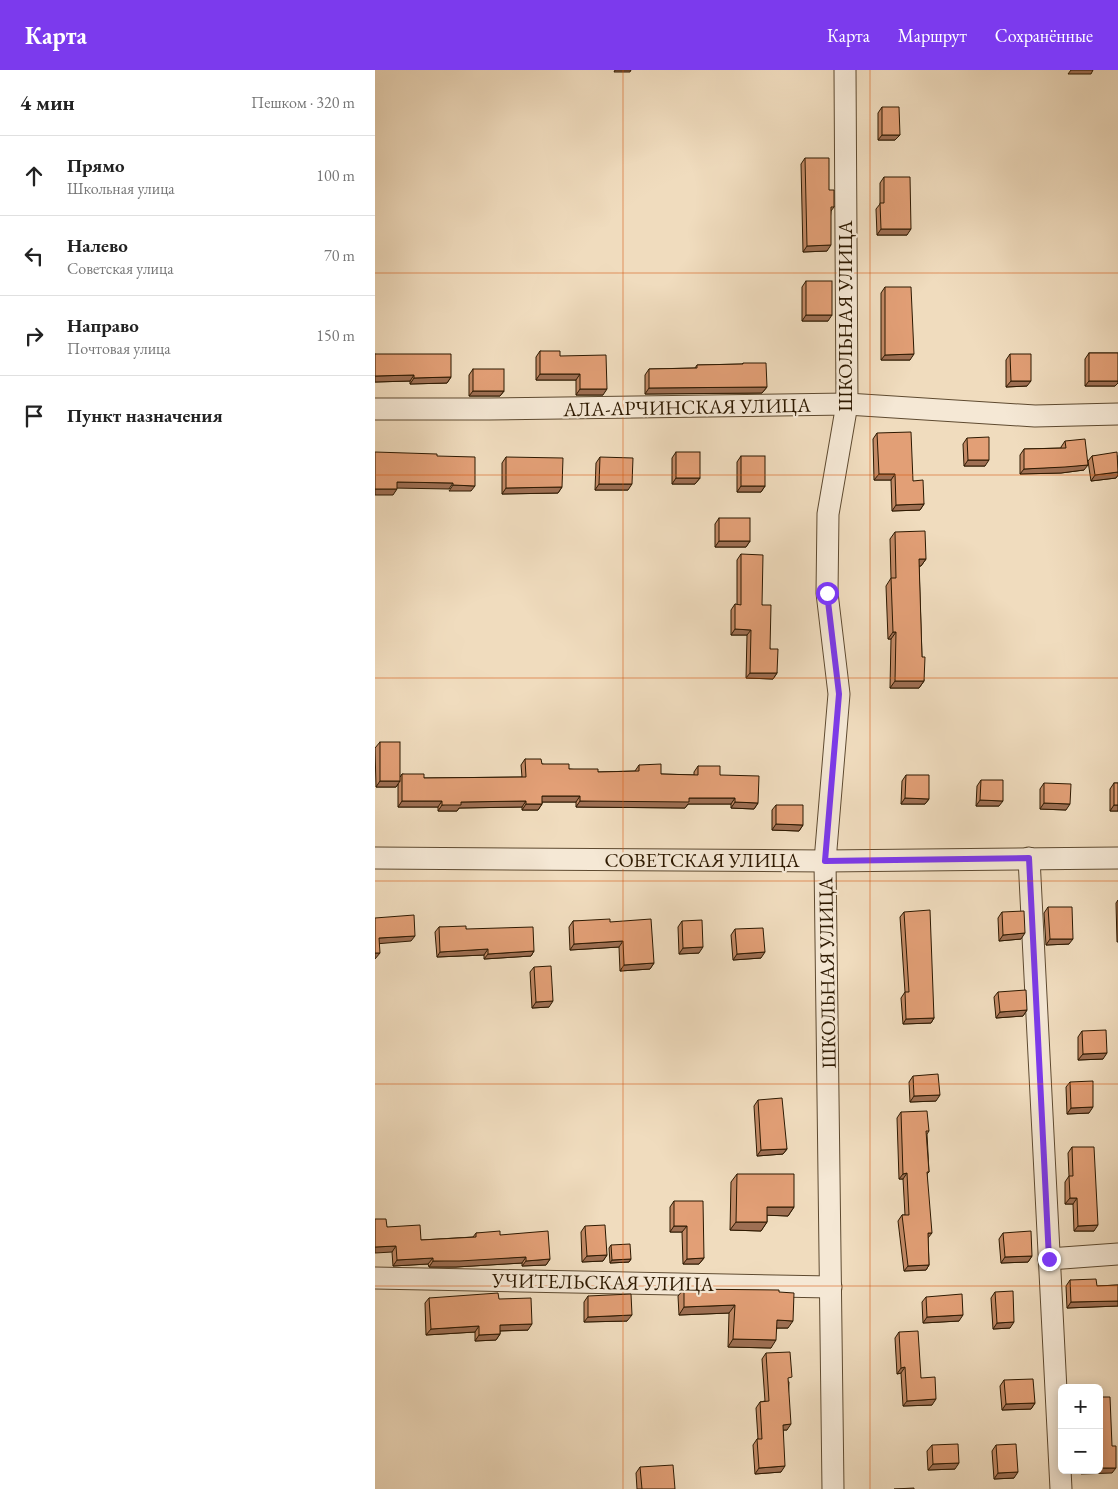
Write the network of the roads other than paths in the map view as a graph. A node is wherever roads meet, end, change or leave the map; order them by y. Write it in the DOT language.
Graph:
graph roads {
  1 [pos="845,70"];
  2 [pos="847,404"];
  3 [pos="375,409"];
  4 [pos="1118,414"];
  5 [pos="375,858"];
  6 [pos="1029,858"];
  7 [pos="1118,858"];
  8 [pos="825,861"];
  9 [pos="1118,1254"];
  10 [pos="1049,1259"];
  11 [pos="375,1278"];
  12 [pos="831,1288"];
  13 [pos="833,1489"];
  14 [pos="1061,1489"];
  1 -- 2 [label="street, ШКОЛЬНАЯ УЛИЦА"];
  2 -- 3 [label="street, АЛА-АРЧИНСКАЯ УЛИЦА"];
  2 -- 4 [label="street, АЛА-АРЧИНСКАЯ УЛИЦА"];
  2 -- 8 [label="street, ШКОЛЬНАЯ УЛИЦА"];
  5 -- 8 [label="street, СОВЕТСКАЯ УЛИЦА"];
  6 -- 7 [label="street, СОВЕТСКАЯ УЛИЦА"];
  6 -- 8 [label="street, СОВЕТСКАЯ УЛИЦА"];
  6 -- 10 [label="street"];
  8 -- 12 [label="street, ШКОЛЬНАЯ УЛИЦА"];
  9 -- 10 [label="street"];
  10 -- 14 [label="street"];
  11 -- 12 [label="street, УЧИТЕЛЬСКАЯ УЛИЦА"];
  12 -- 13 [label="street, ШКОЛЬНАЯ УЛИЦА"];
}
